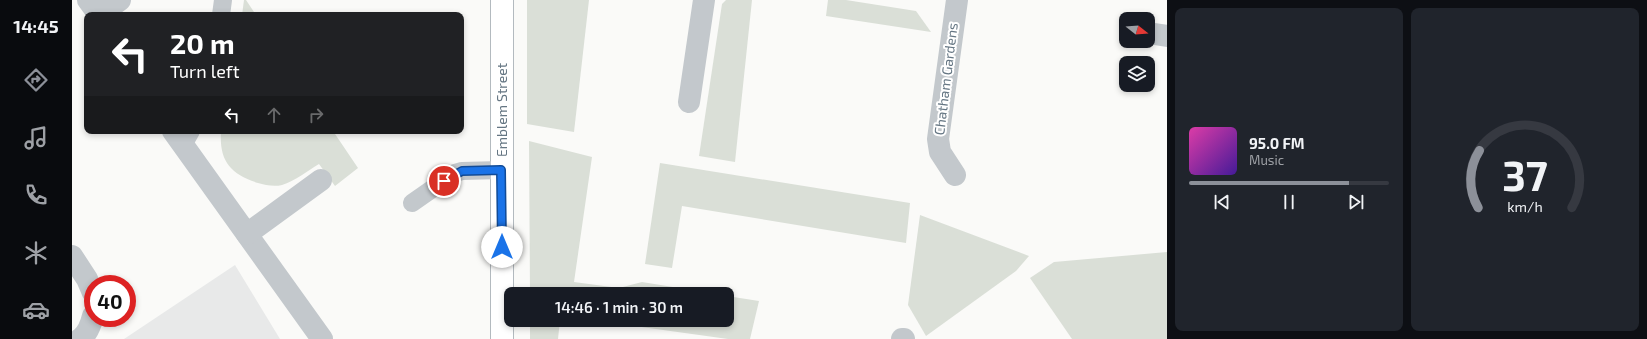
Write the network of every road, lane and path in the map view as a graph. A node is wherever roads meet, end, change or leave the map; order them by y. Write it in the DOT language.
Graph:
graph roads {
  1 [pos="88,0"];
  2 [pos="120,0"];
  3 [pos="223,0"];
  4 [pos="502,0"];
  5 [pos="704,0"];
  6 [pos="951,1"];
  7 [pos="97,12"];
  8 [pos="103,12"];
  9 [pos="221,12"];
  10 [pos="1155,34"];
  11 [pos="1167,36"];
  12 [pos="689,102"];
  13 [pos="182,136"];
  14 [pos="501,170"];
  15 [pos="955,175"];
  16 [pos="320,180"];
  17 [pos="412,203"];
  18 [pos="247,234"];
  19 [pos="72,256"];
  20 [pos="84,275"];
  21 [pos="90,327"];
  22 [pos="80,339"];
  23 [pos="322,339"];
  24 [pos="502,339"];
  1 -- 7 [label="street"];
  2 -- 8 [label="street"];
  3 -- 9 [label="lane"];
  4 -- 14 [label="street, Emblem Street"];
  5 -- 12 [label="street"];
  6 -- 15 [label="street, Chatham Gardens"];
  10 -- 11 [label="street"];
  13 -- 18 [label="street"];
  14 -- 17 [label="lane"];
  14 -- 24 [label="street, Emblem Street"];
  16 -- 18 [label="street"];
  18 -- 23 [label="street"];
  19 -- 20 [label="street"];
  21 -- 22 [label="street"];
}
